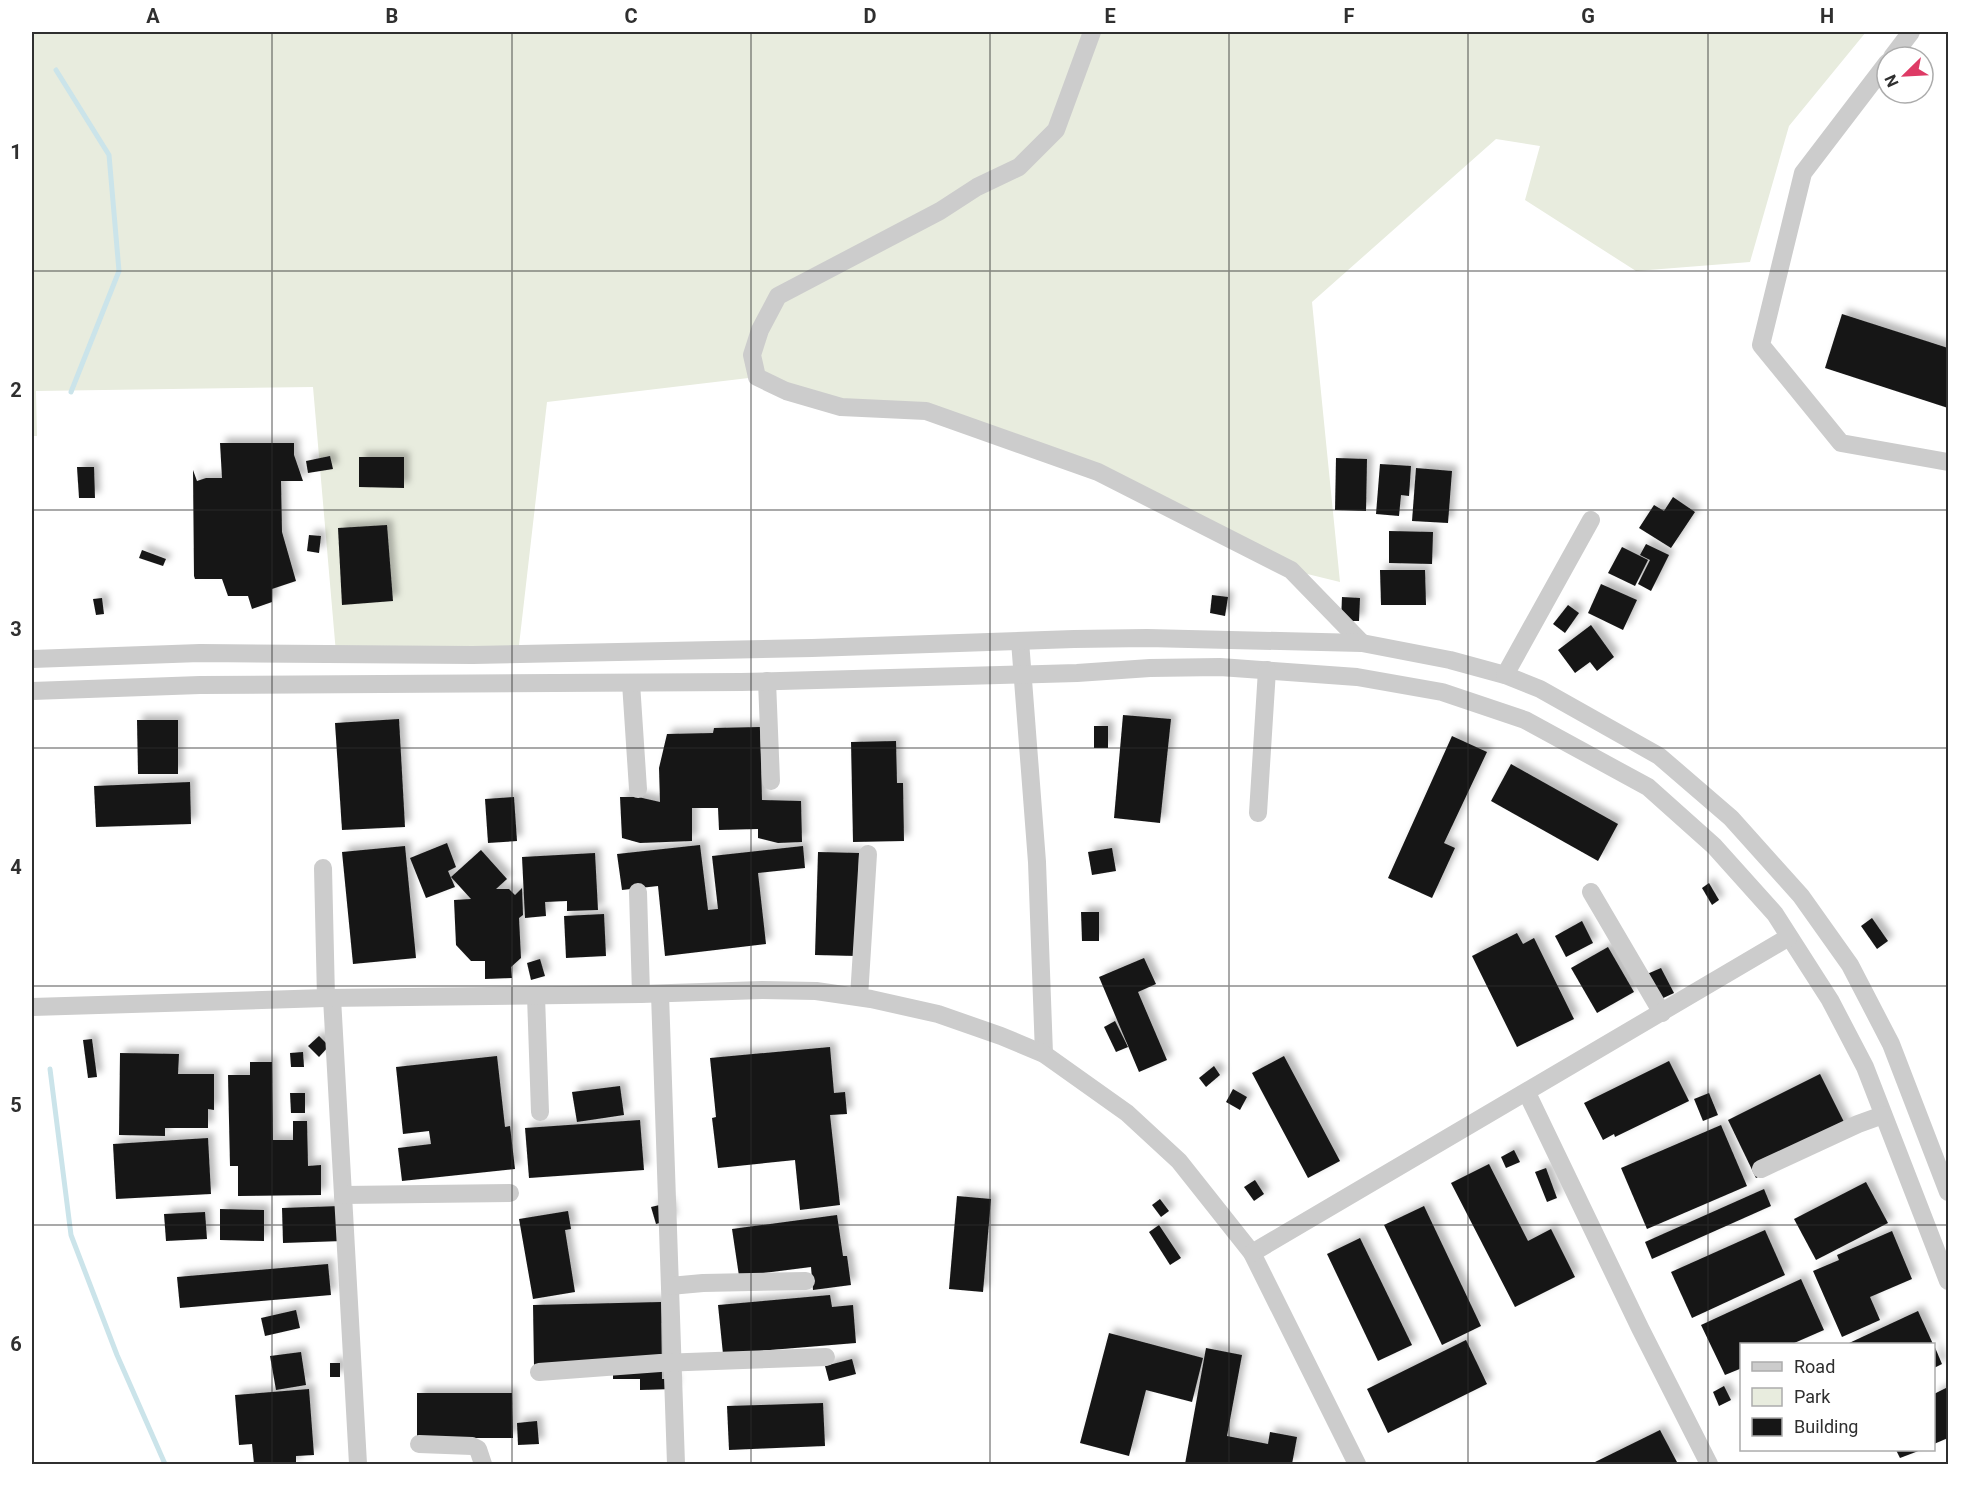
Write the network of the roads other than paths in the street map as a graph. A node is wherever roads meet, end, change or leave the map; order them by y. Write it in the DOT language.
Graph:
graph roads {
  1 [pos="1092,32"];
  2 [pos="1911,32"];
  3 [pos="1901,45"];
  4 [pos="1875,79"];
  5 [pos="1948,462"];
  6 [pos="1591,520"];
  7 [pos="1020,641"];
  8 [pos="1362,643"];
  9 [pos="32,659"];
  10 [pos="1267,670"];
  11 [pos="1023,674"];
  12 [pos="1504,675"];
  13 [pos="767,681"];
  14 [pos="632,683"];
  15 [pos="32,691"];
  16 [pos="771,781"];
  17 [pos="638,789"];
  18 [pos="1258,813"];
  19 [pos="868,854"];
  20 [pos="324,868"];
  21 [pos="638,892"];
  22 [pos="1591,892"];
  23 [pos="1789,937"];
  24 [pos="641,994"];
  25 [pos="660,994"];
  26 [pos="536,996"];
  27 [pos="859,997"];
  28 [pos="329,998"];
  29 [pos="32,1007"];
  30 [pos="1662,1013"];
  31 [pos="1044,1054"];
  32 [pos="1527,1093"];
  33 [pos="540,1112"];
  34 [pos="1883,1115"];
  35 [pos="1761,1169"];
  36 [pos="1948,1192"];
  37 [pos="510,1193"];
  38 [pos="343,1195"];
  39 [pos="1252,1253"];
  40 [pos="806,1281"];
  41 [pos="1948,1281"];
  42 [pos="670,1286"];
  43 [pos="826,1357"];
  44 [pos="673,1362"];
  45 [pos="539,1372"];
  46 [pos="419,1444"];
  47 [pos="358,1464"];
  48 [pos="483,1464"];
  49 [pos="676,1464"];
  50 [pos="1357,1464"];
  51 [pos="1710,1464"];
  1 -- 8 [label="street"];
  2 -- 3 [label="street"];
  4 -- 5 [label="street"];
  6 -- 12 [label="street"];
  7 -- 8 [label="street"];
  7 -- 9 [label="street"];
  7 -- 11 [label="street"];
  8 -- 12 [label="street"];
  10 -- 11 [label="street"];
  10 -- 18 [label="street"];
  10 -- 23 [label="street"];
  11 -- 13 [label="street"];
  11 -- 31 [label="street"];
  12 -- 36 [label="street"];
  13 -- 14 [label="street"];
  13 -- 16 [label="street"];
  14 -- 15 [label="street"];
  14 -- 17 [label="street"];
  19 -- 27 [label="street"];
  20 -- 28 [label="street"];
  21 -- 24 [label="street"];
  22 -- 30 [label="street"];
  23 -- 30 [label="street"];
  23 -- 34 [label="street"];
  24 -- 25 [label="street"];
  24 -- 26 [label="street"];
  25 -- 27 [label="street"];
  25 -- 42 [label="street"];
  26 -- 28 [label="street"];
  26 -- 33 [label="street"];
  27 -- 31 [label="street"];
  28 -- 29 [label="street"];
  28 -- 38 [label="street"];
  30 -- 32 [label="street"];
  31 -- 39 [label="street"];
  32 -- 39 [label="street"];
  32 -- 51 [label="street"];
  34 -- 35 [label="street"];
  34 -- 41 [label="street"];
  37 -- 38 [label="street"];
  38 -- 47 [label="street"];
  39 -- 50 [label="street"];
  40 -- 42 [label="street"];
  42 -- 44 [label="street"];
  43 -- 44 [label="street"];
  44 -- 45 [label="street"];
  44 -- 49 [label="street"];
  46 -- 48 [label="street"];
}
